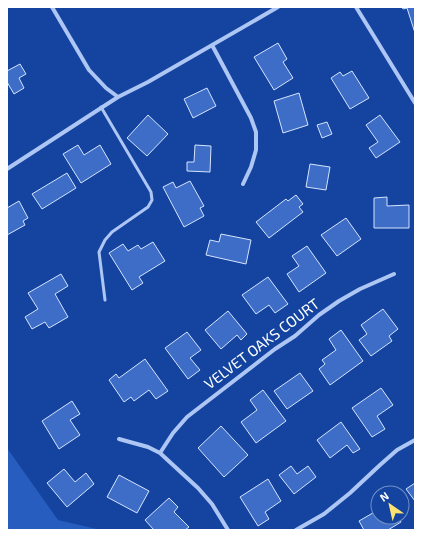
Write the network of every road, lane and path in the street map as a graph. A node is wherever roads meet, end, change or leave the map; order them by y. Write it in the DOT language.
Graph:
graph roads {
  1 [pos="52,7"];
  2 [pos="278,7"];
  3 [pos="356,7"];
  4 [pos="212,45"];
  5 [pos="118,97"];
  6 [pos="415,103"];
  7 [pos="101,107"];
  8 [pos="7,169"];
  9 [pos="243,184"];
  10 [pos="394,274"];
  11 [pos="105,300"];
  12 [pos="119,439"];
  13 [pos="415,440"];
  14 [pos="160,453"];
  15 [pos="228,530"];
  16 [pos="296,530"];
  1 -- 5 [label="street"];
  2 -- 4 [label="street"];
  3 -- 6 [label="street"];
  4 -- 5 [label="street"];
  4 -- 9 [label="street"];
  5 -- 7 [label="street"];
  7 -- 8 [label="street"];
  7 -- 11 [label="lane"];
  10 -- 14 [label="street, VELVET OAKS COURT"];
  12 -- 14 [label="street"];
  13 -- 16 [label="street"];
  14 -- 15 [label="street"];
}
